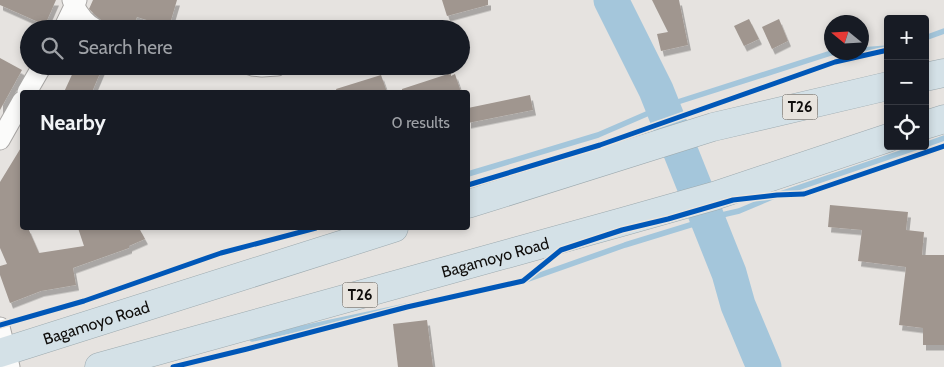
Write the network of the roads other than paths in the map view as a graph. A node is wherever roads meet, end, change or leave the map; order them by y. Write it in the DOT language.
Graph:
graph roads {
  1 [pos="75,2"];
  2 [pos="67,20"];
  3 [pos="84,20"];
  4 [pos="944,73"];
  5 [pos="37,75"];
  6 [pos="929,76"];
  7 [pos="884,87"];
  8 [pos="28,90"];
  9 [pos="20,104"];
  10 [pos="944,119"];
  11 [pos="929,124"];
  12 [pos="884,139"];
  13 [pos="0,140"];
  14 [pos="470,203"];
  15 [pos="388,230"];
  16 [pos="4,350"];
  17 [pos="99,367"];
  1 -- 2 [label="street"];
  1 -- 3 [label="street"];
  4 -- 6 [label="highway"];
  5 -- 8 [label="street"];
  7 -- 14 [label="highway, T26"];
  9 -- 13 [label="street"];
  10 -- 11 [label="highway"];
  12 -- 17 [label="highway, Bagamoyo Road / T26"];
  15 -- 16 [label="highway, Bagamoyo Road"];
}
